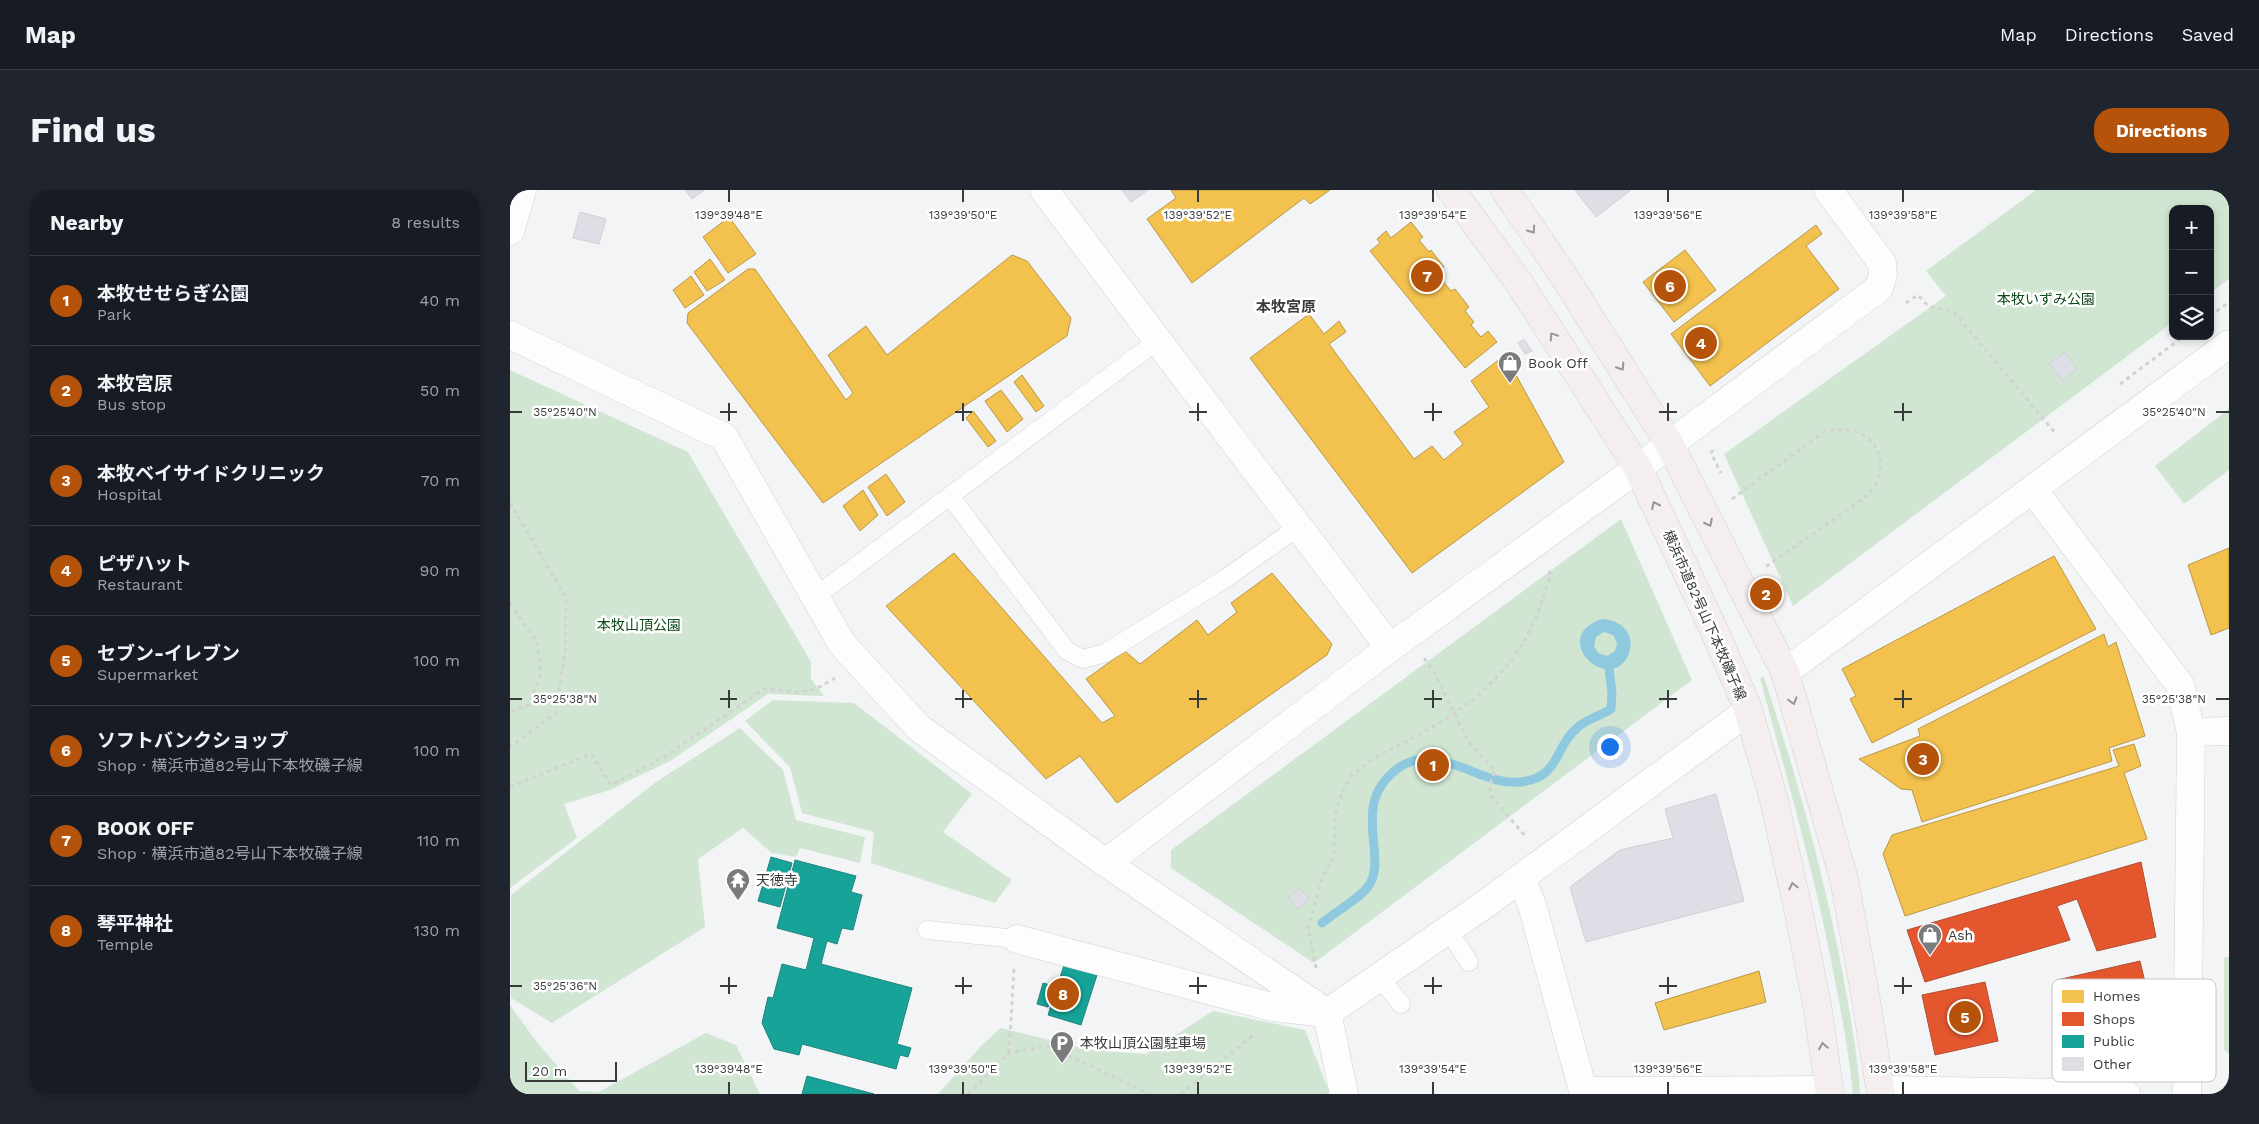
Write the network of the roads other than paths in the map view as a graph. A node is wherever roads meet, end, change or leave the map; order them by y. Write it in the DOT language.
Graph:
graph roads {
  1 [pos="522,190"];
  2 [pos="1044,190"];
  3 [pos="1451,190"];
  4 [pos="1505,190"];
  5 [pos="1828,190"];
  6 [pos="510,231"];
  7 [pos="510,335"];
  8 [pos="1158,342"];
  9 [pos="2229,344"];
  10 [pos="1668,443"];
  11 [pos="1638,468"];
  12 [pos="2033,490"];
  13 [pos="950,496"];
  14 [pos="1298,527"];
  15 [pos="815,597"];
  16 [pos="1390,648"];
  17 [pos="1785,672"];
  18 [pos="1748,711"];
  19 [pos="2229,731"];
  20 [pos="2192,732"];
  21 [pos="1106,863"];
  22 [pos="1521,878"];
  23 [pos="927,930"];
  24 [pos="1448,930"];
  25 [pos="1017,938"];
  26 [pos="1469,962"];
  27 [pos="1380,978"];
  28 [pos="2189,979"];
  29 [pos="1401,1004"];
  30 [pos="1327,1013"];
  31 [pos="1830,1092"];
  32 [pos="1881,1092"];
  33 [pos="1584,1093"];
  34 [pos="1344,1094"];
  35 [pos="2126,1094"];
  1 -- 6 [label="street"];
  2 -- 8 [label="street"];
  11 -- 3 [label="main road, 横浜市道82号山下本牧磯子線, one-way"];
  4 -- 10 [label="main road, one-way"];
  5 -- 10 [label="street"];
  7 -- 15 [label="street"];
  8 -- 13 [label="lane"];
  8 -- 14 [label="street"];
  9 -- 12 [label="street"];
  10 -- 11 [label="street"];
  10 -- 17 [label="main road, one-way"];
  11 -- 16 [label="street"];
  18 -- 11 [label="main road, 横浜市道82号山下本牧磯子線, one-way"];
  12 -- 17 [label="street"];
  12 -- 20 [label="street"];
  13 -- 14 [label="lane"];
  13 -- 15 [label="lane"];
  14 -- 16 [label="street"];
  15 -- 21 [label="street"];
  16 -- 21 [label="street"];
  17 -- 32 [label="main road, one-way"];
  18 -- 22 [label="street"];
  31 -- 18 [label="main road, 横浜市道82号山下本牧磯子線, one-way"];
  19 -- 20 [label="street"];
  20 -- 28 [label="street"];
  21 -- 30 [label="street"];
  22 -- 24 [label="street"];
  22 -- 33 [label="street"];
  23 -- 25 [label="lane"];
  24 -- 26 [label="lane"];
  24 -- 27 [label="street"];
  25 -- 30 [label="street"];
  27 -- 29 [label="lane"];
  27 -- 30 [label="street"];
  30 -- 34 [label="street"];
  31 -- 33 [label="street"];
  32 -- 35 [label="street"];
}
